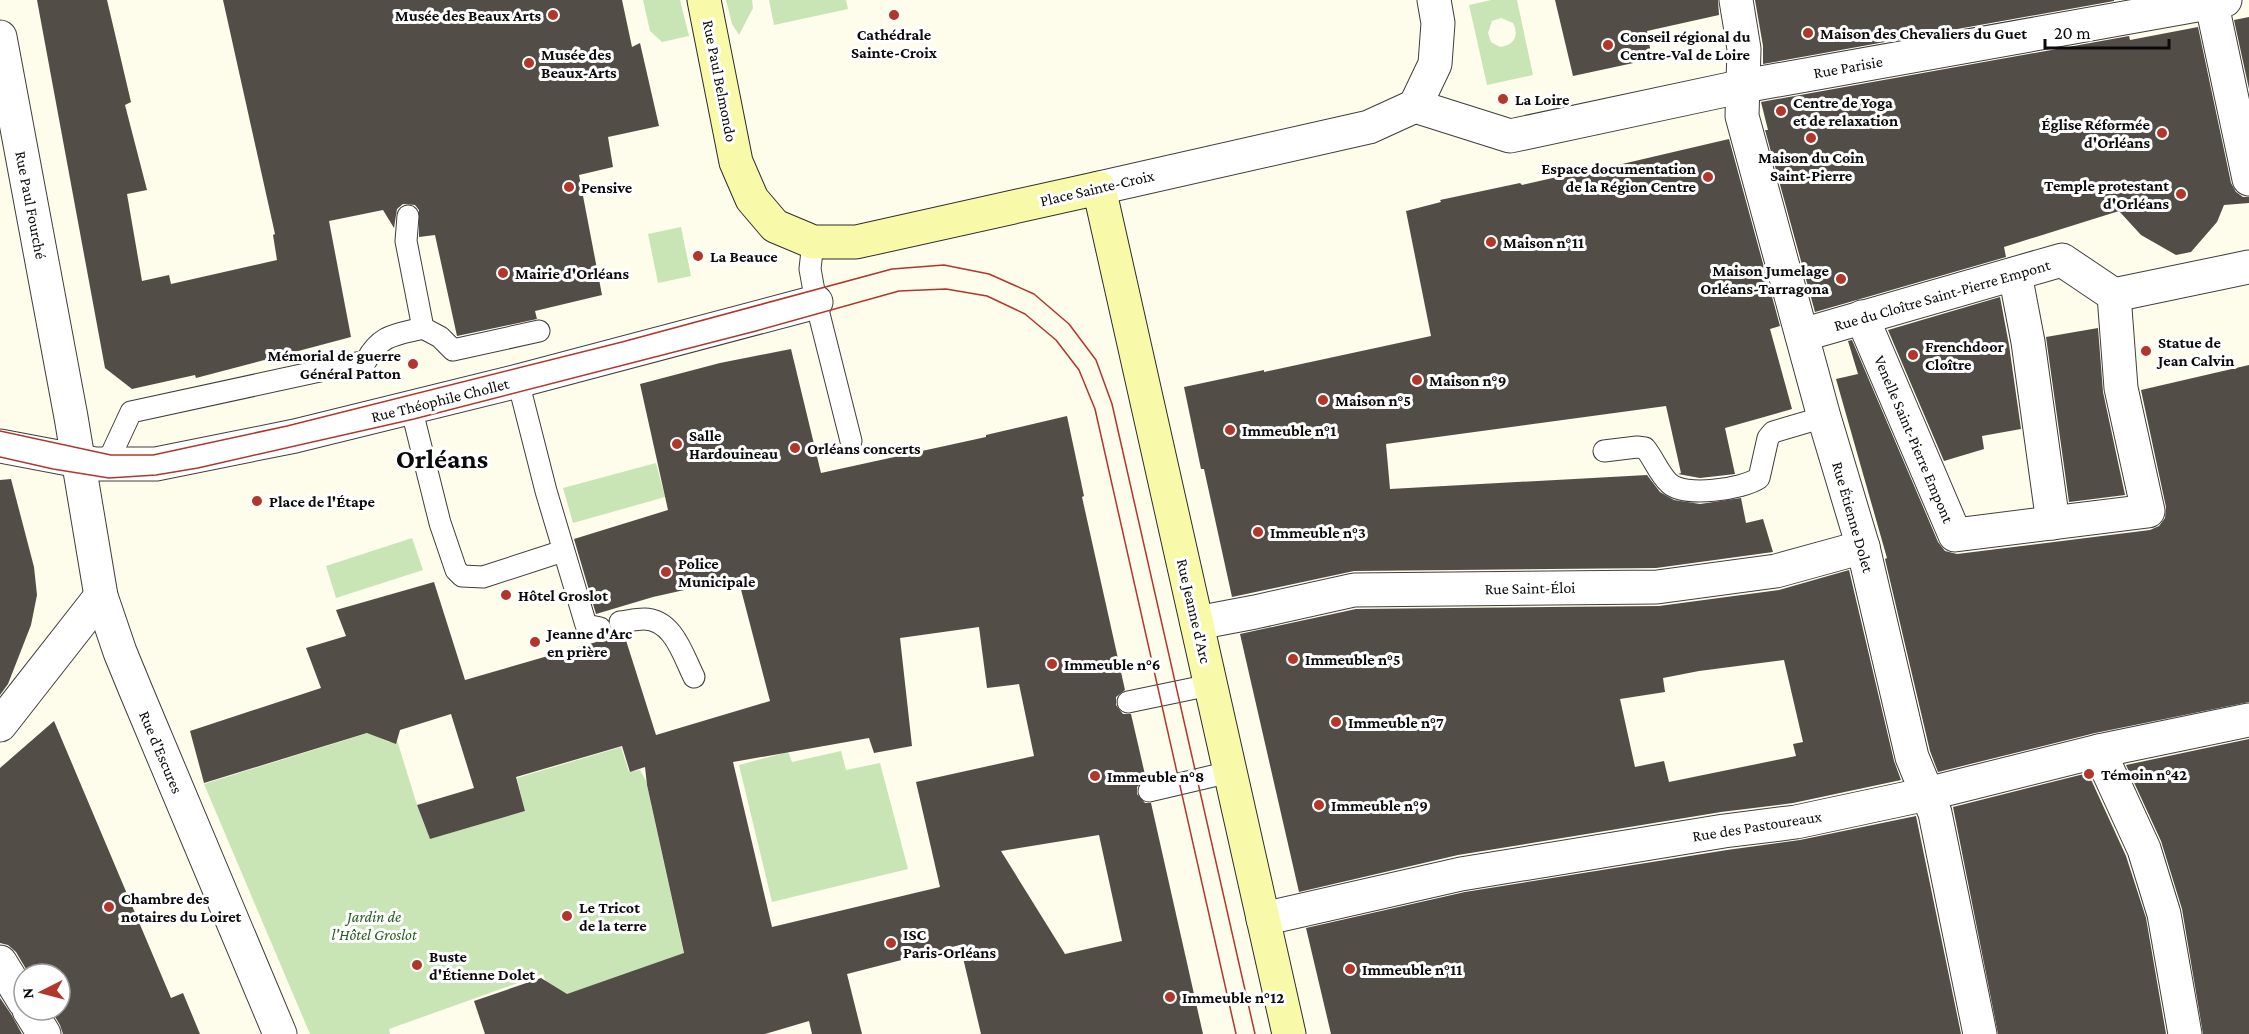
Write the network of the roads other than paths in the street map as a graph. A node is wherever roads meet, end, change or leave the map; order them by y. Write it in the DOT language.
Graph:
graph roads {
  1 [pos="704,0"];
  2 [pos="1434,0"];
  3 [pos="1736,0"];
  4 [pos="2216,1"];
  5 [pos="0,37"];
  6 [pos="1744,86"];
  7 [pos="1415,106"];
  8 [pos="736,162"];
  9 [pos="2249,179"];
  10 [pos="1099,188"];
  11 [pos="408,216"];
  12 [pos="813,242"];
  13 [pos="2249,267"];
  14 [pos="2015,274"];
  15 [pos="2114,295"];
  16 [pos="816,302"];
  17 [pos="1862,318"];
  18 [pos="423,328"];
  19 [pos="539,331"];
  20 [pos="1802,335"];
  21 [pos="518,381"];
  22 [pos="411,407"];
  23 [pos="1824,417"];
  24 [pos="851,441"];
  25 [pos="0,446"];
  26 [pos="1604,451"];
  27 [pos="86,462"];
  28 [pos="2053,523"];
  29 [pos="1863,547"];
  30 [pos="564,551"];
  31 [pos="101,596"];
  32 [pos="1197,623"];
  33 [pos="694,677"];
  34 [pos="1210,685"];
  35 [pos="1128,702"];
  36 [pos="2249,720"];
  37 [pos="0,725"];
  38 [pos="2099,751"];
  39 [pos="1230,772"];
  40 [pos="1149,791"];
  41 [pos="1927,794"];
  42 [pos="1263,919"];
  43 [pos="0,963"];
  44 [pos="12,982"];
  45 [pos="280,1034"];
  46 [pos="1289,1034"];
  47 [pos="1980,1034"];
  48 [pos="2185,1034"];
  1 -- 8 [label="street, Rue Paul Belmondo"];
  2 -- 7 [label="street"];
  3 -- 6 [label="street, Rue Étienne Dolet"];
  4 -- 6 [label="street, Rue Parisie"];
  4 -- 9 [label="street"];
  5 -- 27 [label="street, Rue Paul Fourché"];
  6 -- 7 [label="street, Rue Parisie"];
  6 -- 20 [label="street, Rue Étienne Dolet"];
  7 -- 10 [label="street, Place Sainte-Croix"];
  8 -- 12 [label="street, Place Sainte-Croix"];
  10 -- 12 [label="street, Place Sainte-Croix"];
  10 -- 32 [label="street, Rue Jeanne d'Arc"];
  11 -- 18 [label="lane"];
  12 -- 16 [label="lane"];
  13 -- 15 [label="street"];
  14 -- 15 [label="street, Rue du Cloître Saint-Pierre Empont"];
  14 -- 17 [label="street, Rue du Cloître Saint-Pierre Empont"];
  14 -- 28 [label="street"];
  15 -- 28 [label="street, Venelle Saint-Pierre Empont"];
  16 -- 21 [label="street, Rue Théophile Chollet"];
  16 -- 24 [label="lane"];
  17 -- 20 [label="street, Rue du Cloître Saint-Pierre Empont"];
  17 -- 28 [label="street, Venelle Saint-Pierre Empont"];
  18 -- 19 [label="lane"];
  18 -- 27 [label="lane"];
  20 -- 23 [label="street, Rue Étienne Dolet"];
  21 -- 22 [label="street, Rue Théophile Chollet"];
  21 -- 30 [label="lane"];
  22 -- 27 [label="street, Rue Théophile Chollet"];
  22 -- 30 [label="lane"];
  23 -- 26 [label="lane"];
  23 -- 29 [label="street, Rue Étienne Dolet"];
  25 -- 27 [label="street, Rue Théophile Chollet"];
  27 -- 31 [label="street, Rue d'Escures"];
  29 -- 32 [label="street, Rue Saint-Éloi"];
  29 -- 41 [label="street, Rue Étienne Dolet"];
  30 -- 33 [label="lane"];
  31 -- 37 [label="street"];
  31 -- 45 [label="street, Rue d'Escures"];
  32 -- 34 [label="street, Rue Jeanne d'Arc"];
  34 -- 35 [label="lane"];
  34 -- 39 [label="street, Rue Jeanne d'Arc"];
  36 -- 38 [label="street, Rue des Pastoureaux"];
  38 -- 41 [label="street, Rue des Pastoureaux"];
  38 -- 48 [label="street"];
  39 -- 40 [label="lane"];
  39 -- 42 [label="street, Rue Jeanne d'Arc"];
  41 -- 42 [label="street, Rue des Pastoureaux"];
  41 -- 47 [label="street, Rue Étienne Dolet"];
  42 -- 46 [label="street, Rue Jeanne d'Arc"];
  43 -- 44 [label="street"];
}
